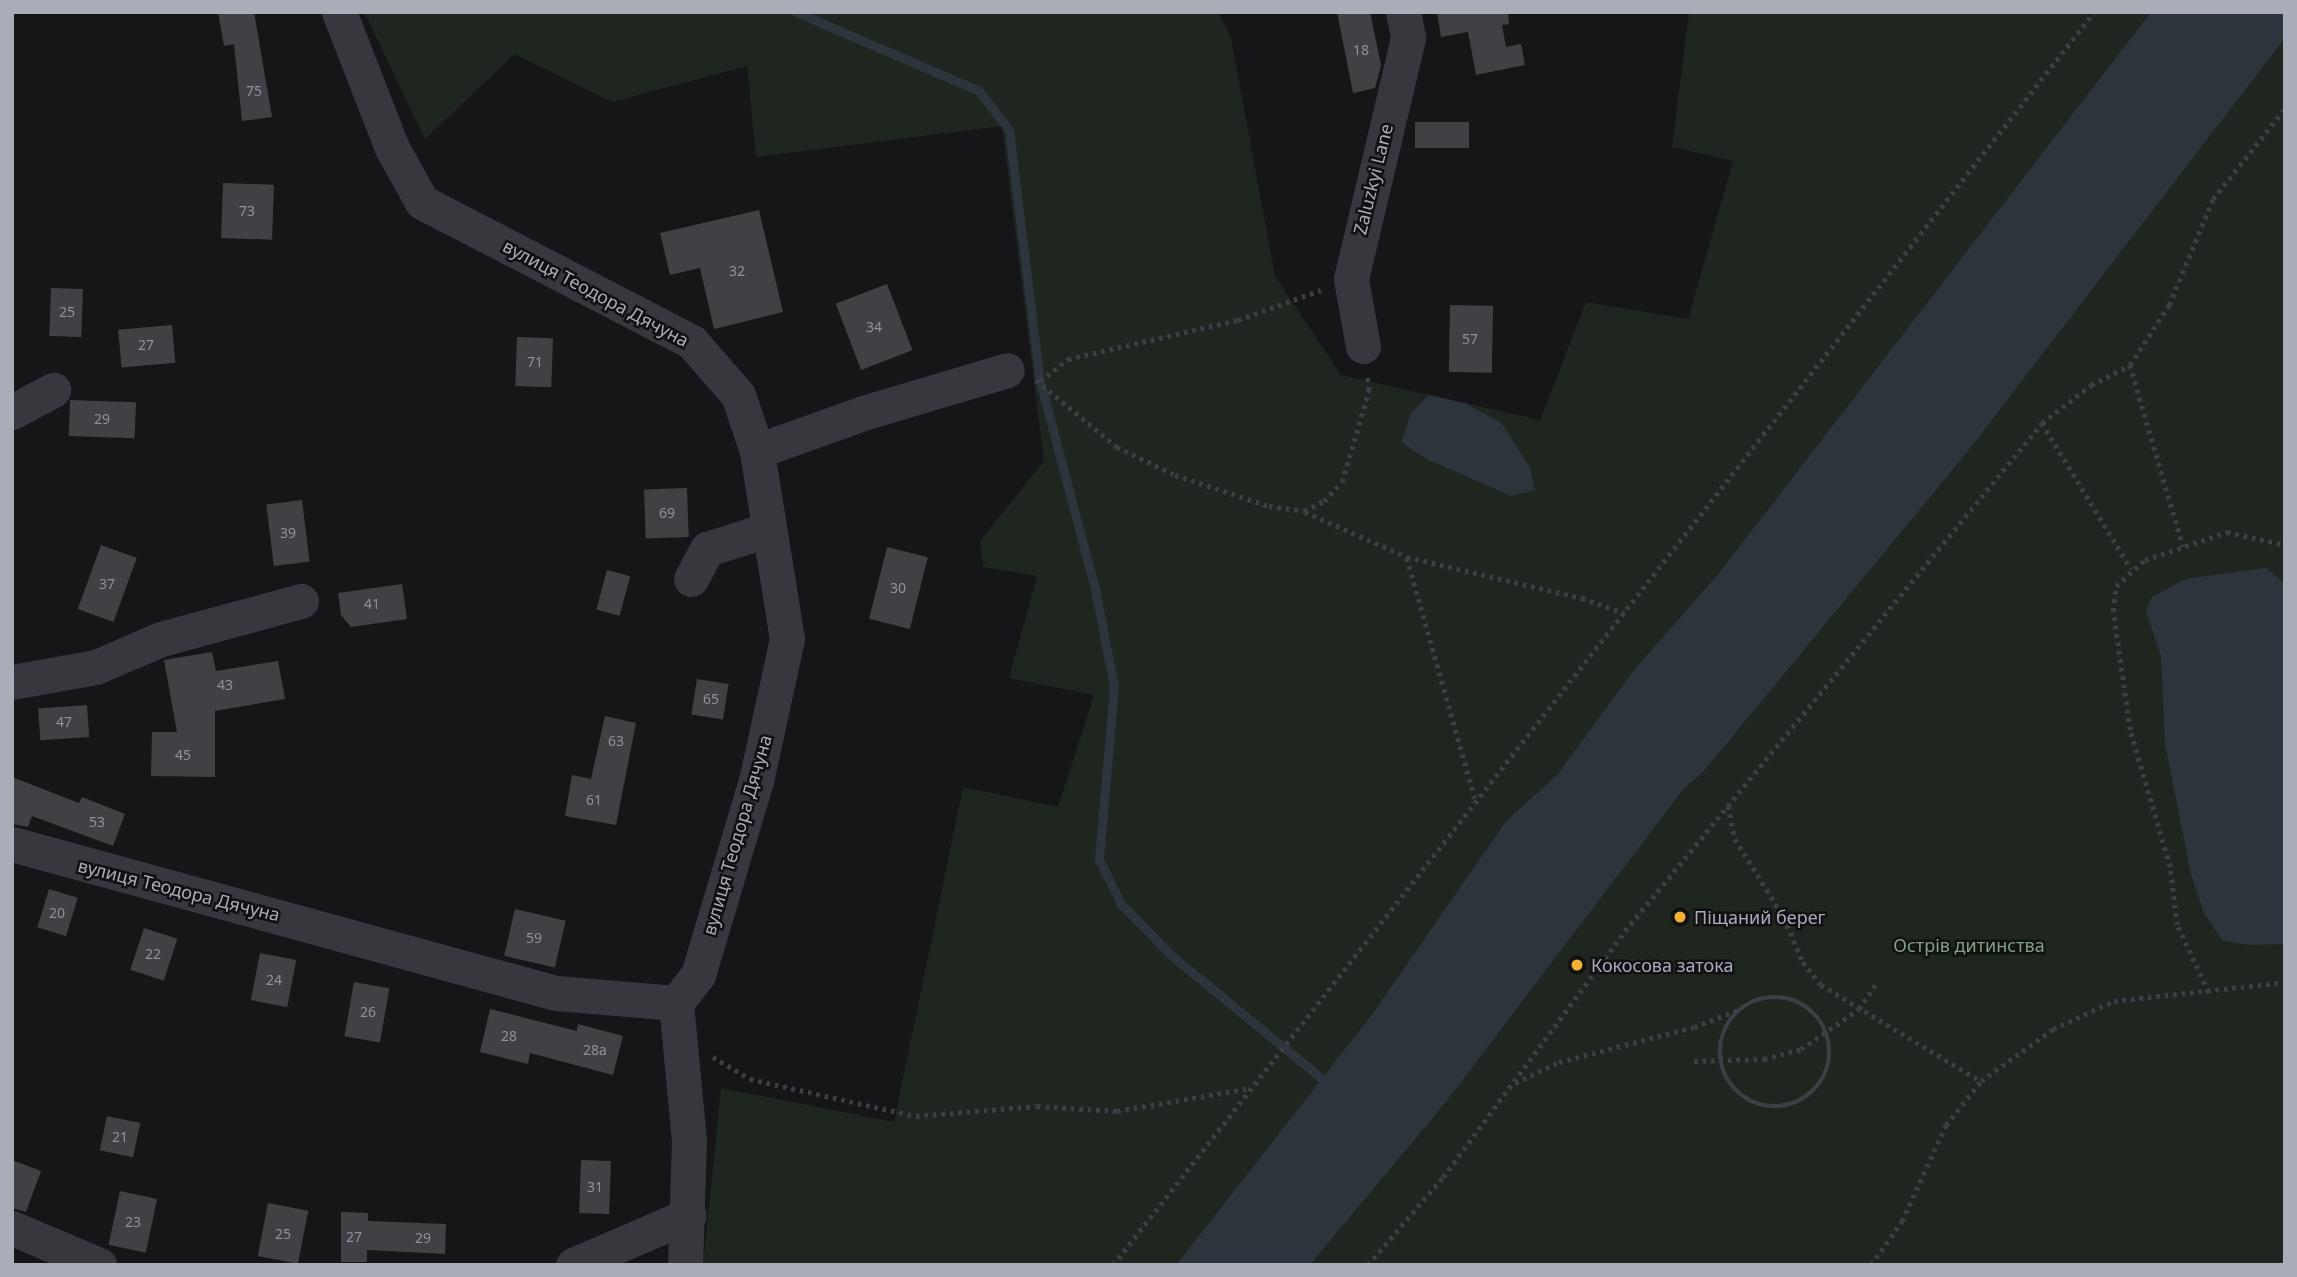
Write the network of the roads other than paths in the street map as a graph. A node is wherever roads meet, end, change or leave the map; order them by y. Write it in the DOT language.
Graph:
graph roads {
  1 [pos="340,12"];
  2 [pos="1403,12"];
  3 [pos="1363,346"];
  4 [pos="1007,370"];
  5 [pos="53,390"];
  6 [pos="12,412"];
  7 [pos="757,451"];
  8 [pos="767,530"];
  9 [pos="691,579"];
  10 [pos="301,600"];
  11 [pos="12,682"];
  12 [pos="12,844"];
  13 [pos="676,1003"];
  14 [pos="690,1215"];
  15 [pos="12,1228"];
  16 [pos="99,1265"];
  17 [pos="573,1265"];
  18 [pos="685,1265"];
  1 -- 7 [label="street, вулиця Теодора Дячуна"];
  2 -- 3 [label="street, Zaluzkyi Lane"];
  4 -- 7 [label="street"];
  5 -- 6 [label="street"];
  7 -- 8 [label="street, вулиця Теодора Дячуна"];
  8 -- 9 [label="street"];
  8 -- 13 [label="street, вулиця Теодора Дячуна"];
  10 -- 11 [label="street"];
  12 -- 13 [label="street, вулиця Теодора Дячуна"];
  13 -- 14 [label="street"];
  14 -- 17 [label="street"];
  14 -- 18 [label="street"];
  15 -- 16 [label="street"];
}
